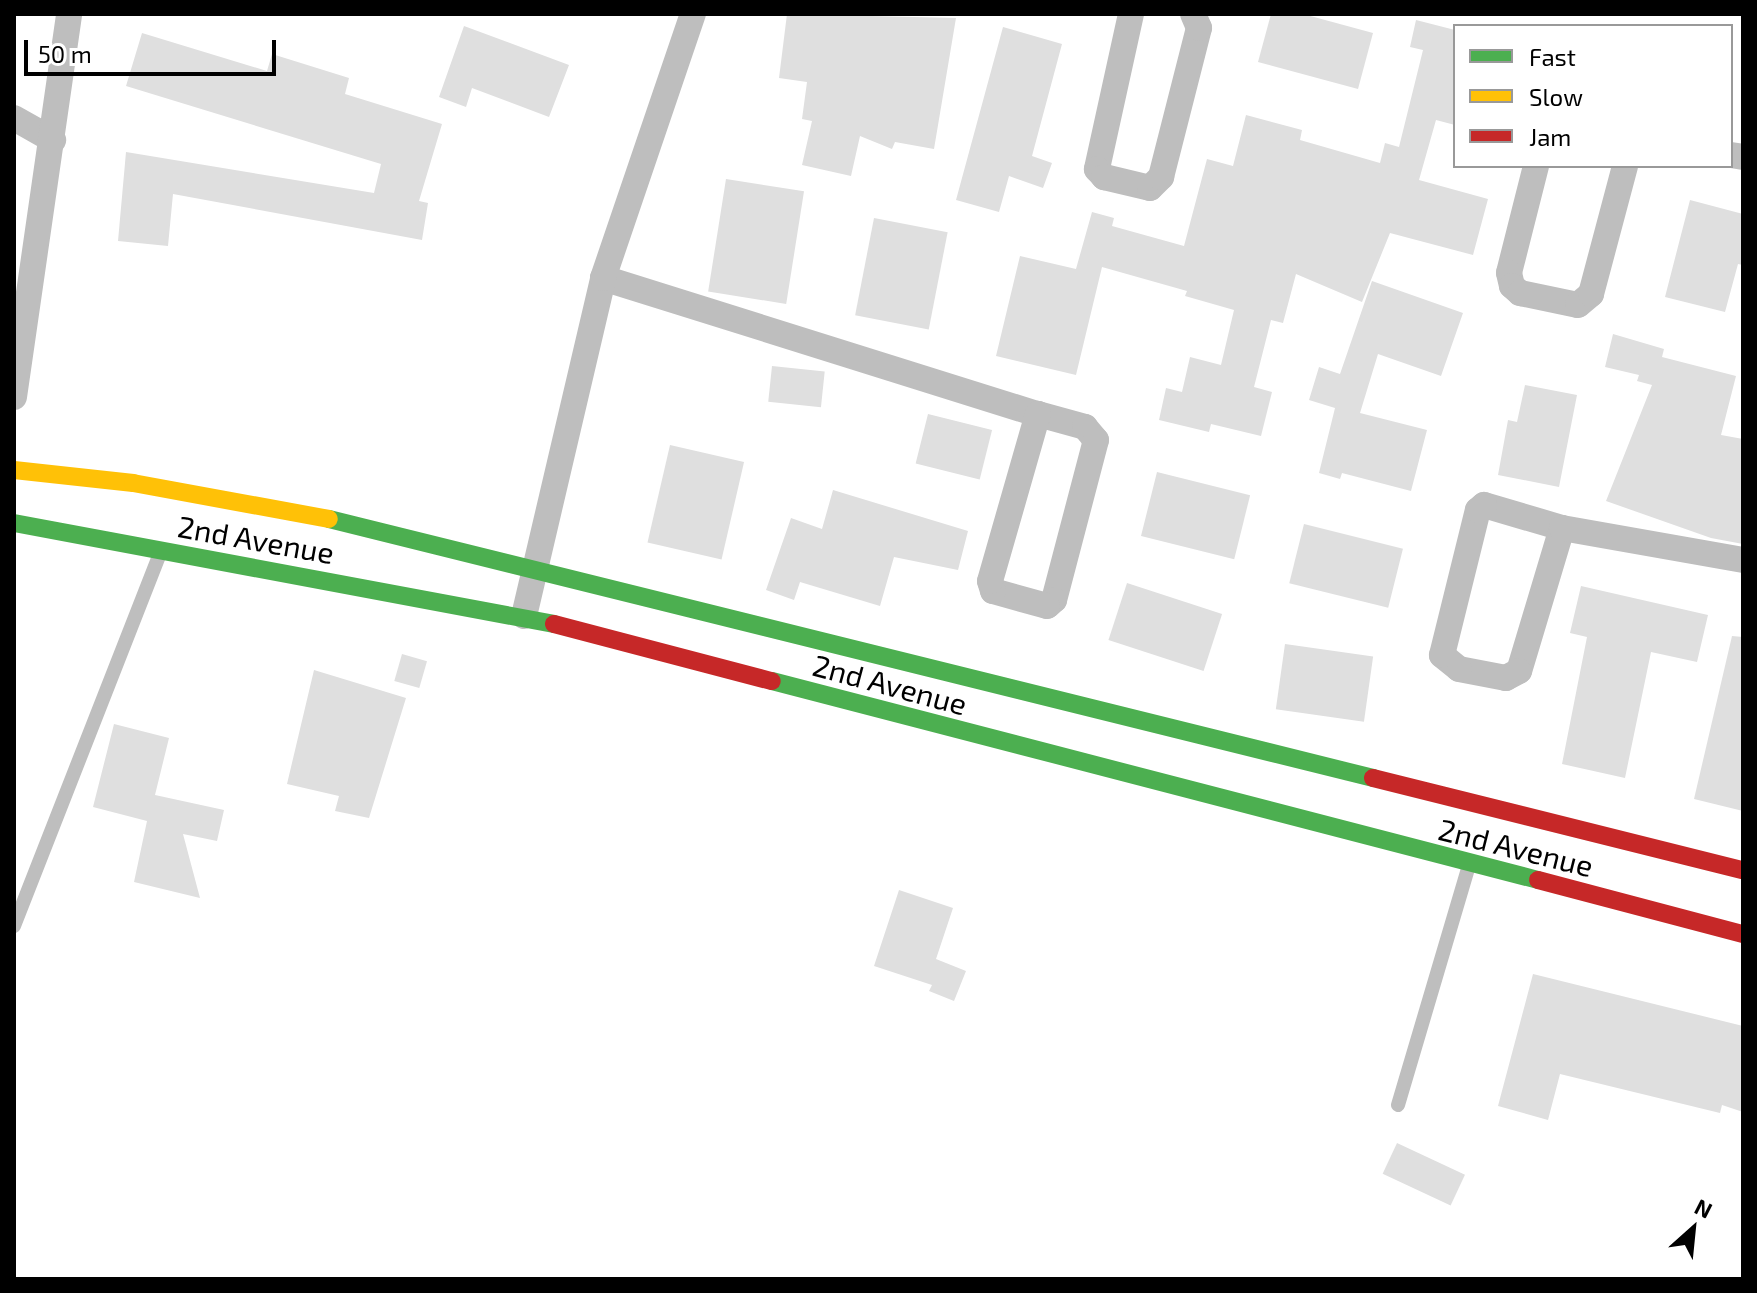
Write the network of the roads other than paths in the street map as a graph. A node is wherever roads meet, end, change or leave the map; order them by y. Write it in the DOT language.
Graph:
graph roads {
  1 [pos="69,14"];
  2 [pos="693,14"];
  3 [pos="1131,14"];
  4 [pos="1193,14"];
  5 [pos="14,118"];
  6 [pos="53,140"];
  7 [pos="1535,168"];
  8 [pos="1624,168"];
  9 [pos="603,278"];
  10 [pos="14,397"];
  11 [pos="1038,414"];
  12 [pos="14,470"];
  13 [pos="14,523"];
  14 [pos="1562,528"];
  15 [pos="161,550"];
  16 [pos="1743,560"];
  17 [pos="535,566"];
  18 [pos="524,616"];
  19 [pos="1469,865"];
  20 [pos="1743,870"];
  21 [pos="14,926"];
  22 [pos="1743,934"];
  23 [pos="1398,1105"];
  1 -- 6 [label="street"];
  2 -- 9 [label="street"];
  3 -- 4 [label="street"];
  5 -- 6 [label="street"];
  6 -- 10 [label="street"];
  7 -- 8 [label="street"];
  9 -- 11 [label="street"];
  9 -- 17 [label="street"];
  11 -- 11 [label="street"];
  12 -- 17 [label="street, 2nd Avenue"];
  13 -- 15 [label="street, 2nd Avenue"];
  14 -- 14 [label="street"];
  14 -- 16 [label="street"];
  15 -- 18 [label="street, 2nd Avenue"];
  15 -- 21 [label="lane"];
  17 -- 18 [label="street"];
  17 -- 20 [label="street, 2nd Avenue"];
  18 -- 19 [label="street, 2nd Avenue"];
  19 -- 22 [label="street, 2nd Avenue"];
  19 -- 23 [label="lane"];
}
